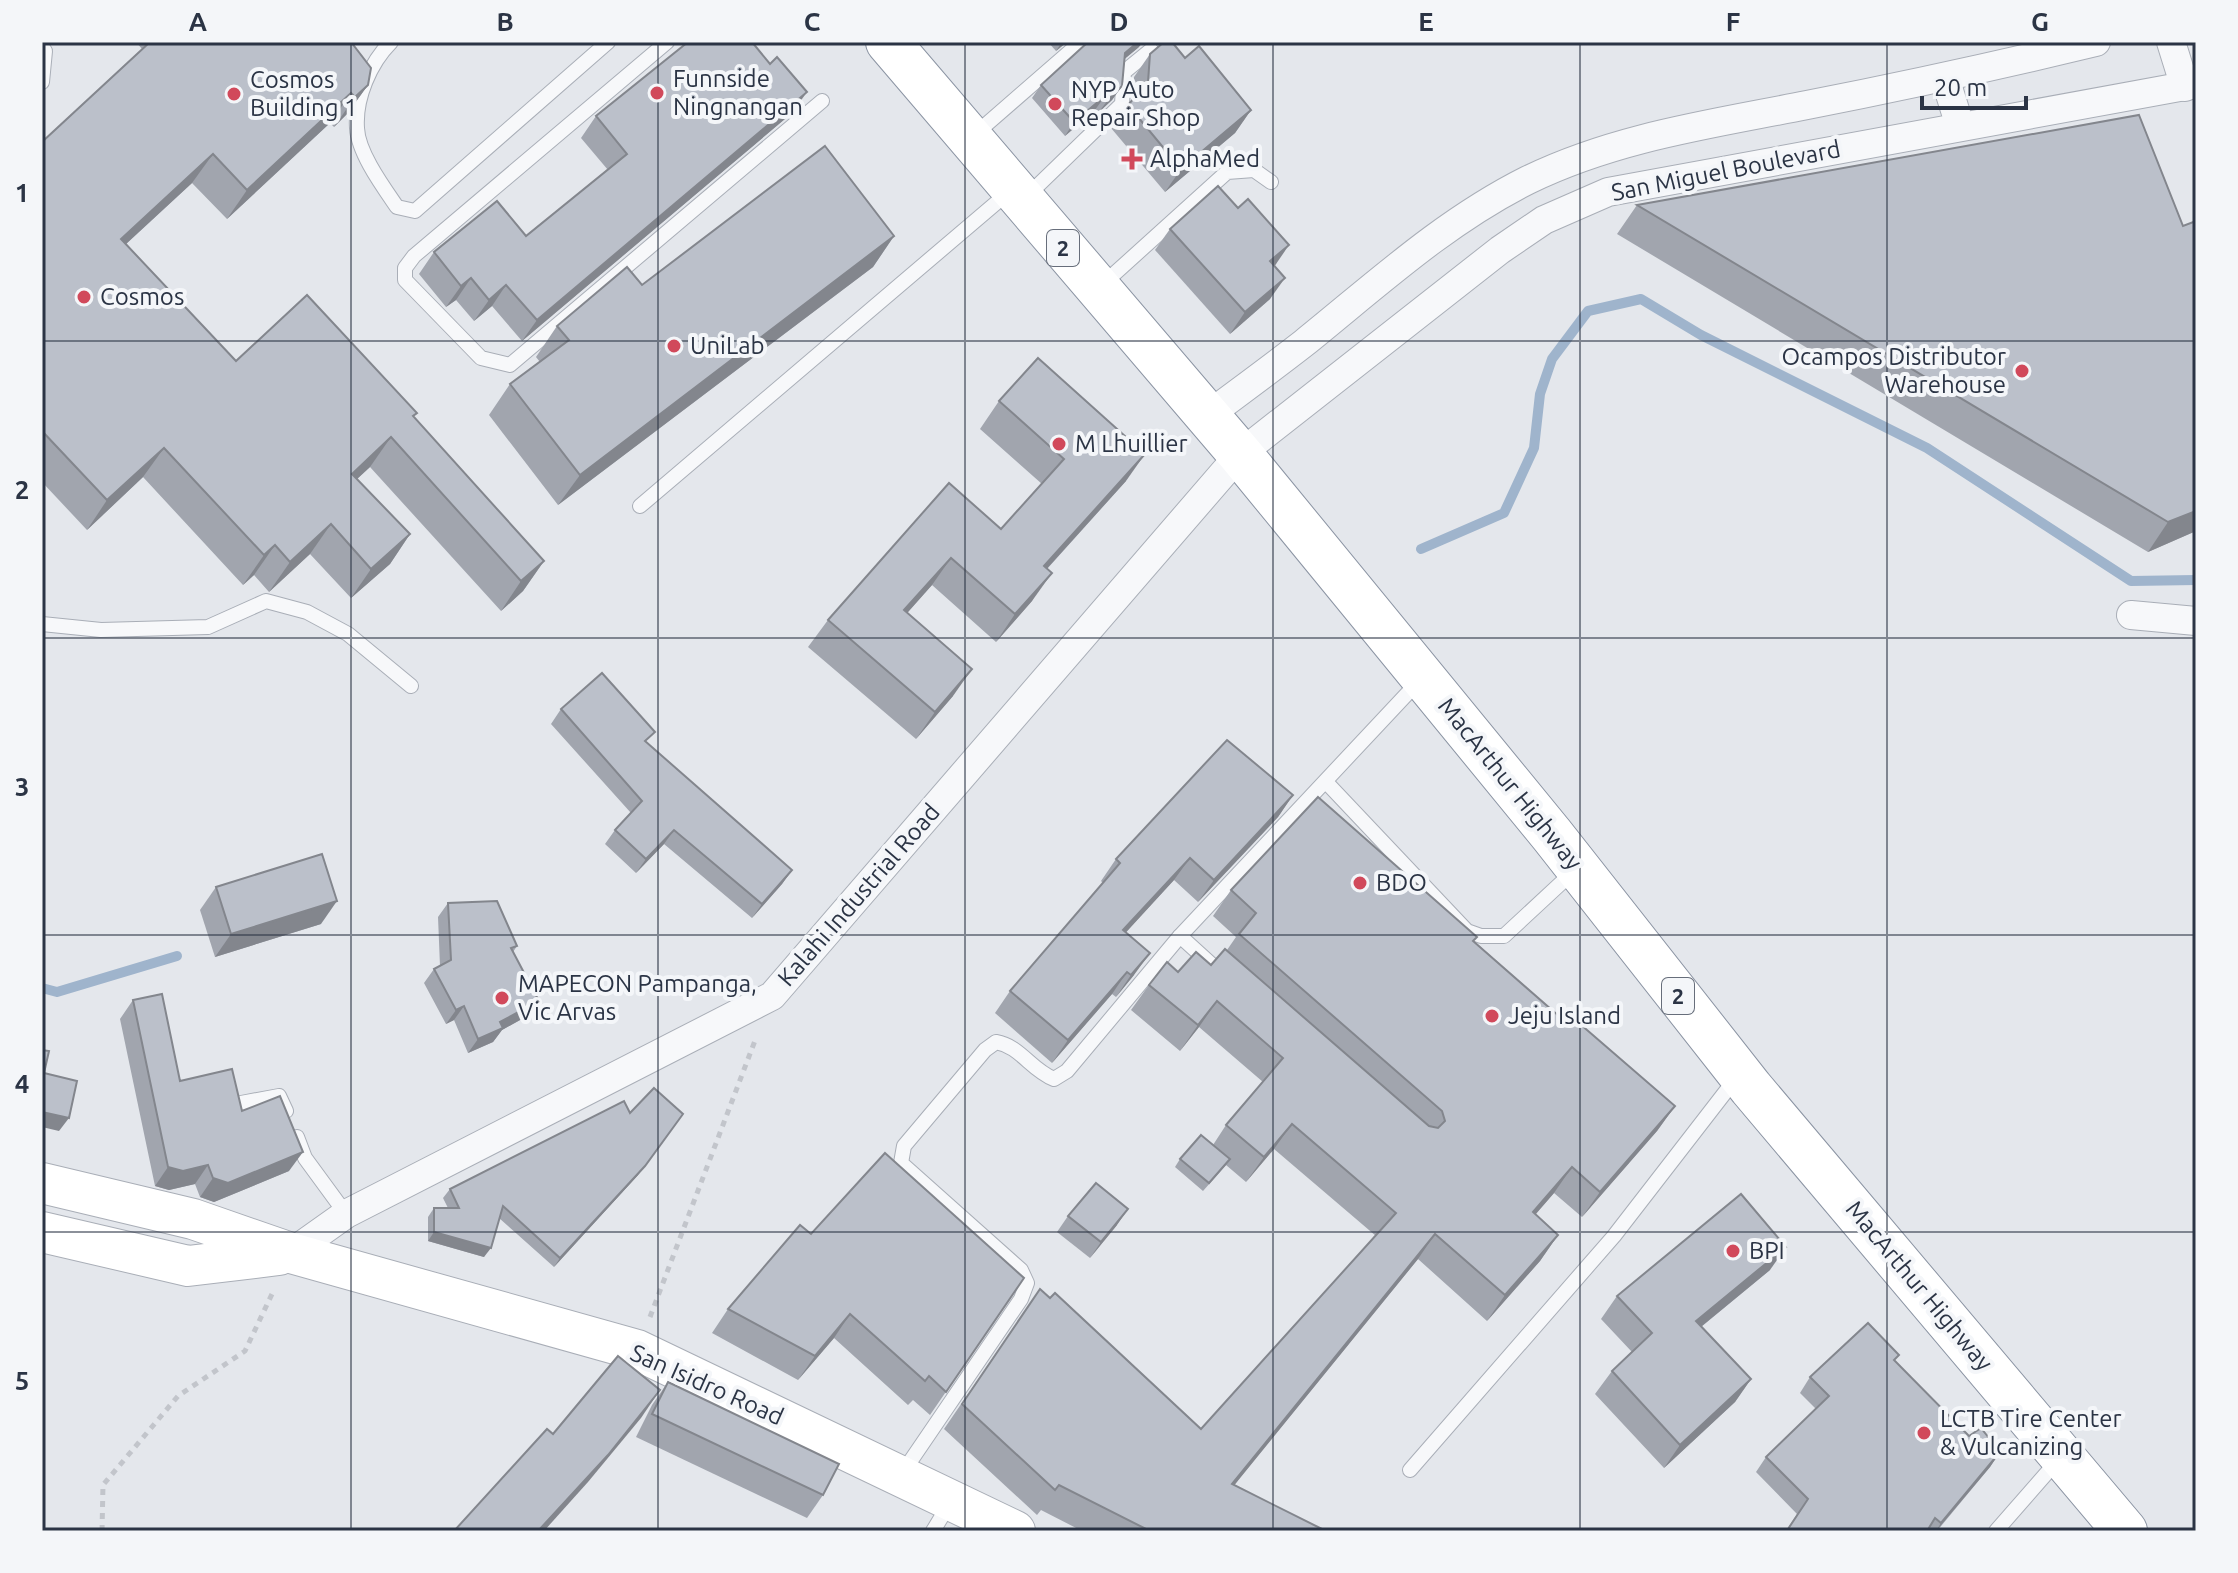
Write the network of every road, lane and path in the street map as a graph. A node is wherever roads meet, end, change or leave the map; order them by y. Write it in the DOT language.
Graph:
graph roads {
  1 [pos="391,42"];
  2 [pos="608,42"];
  3 [pos="667,42"];
  4 [pos="888,42"];
  5 [pos="1081,42"];
  6 [pos="2096,42"];
  7 [pos="2171,42"];
  8 [pos="42,47"];
  9 [pos="1151,50"];
  10 [pos="1945,78"];
  11 [pos="42,82"];
  12 [pos="2190,86"];
  13 [pos="822,101"];
  14 [pos="1960,126"];
  15 [pos="970,139"];
  16 [pos="1271,182"];
  17 [pos="1017,195"];
  18 [pos="1097,288"];
  19 [pos="1207,416"];
  20 [pos="1240,454"];
  21 [pos="640,506"];
  22 [pos="2131,615"];
  23 [pos="2196,621"];
  24 [pos="42,624"];
  25 [pos="1424,676"];
  26 [pos="411,686"];
  27 [pos="1327,783"];
  28 [pos="1577,867"];
  29 [pos="1180,936"];
  30 [pos="1239,989"];
  31 [pos="772,996"];
  32 [pos="1740,1074"];
  33 [pos="241,1103"];
  34 [pos="42,1183"];
  35 [pos="346,1214"];
  36 [pos="42,1232"];
  37 [pos="291,1253"];
  38 [pos="637,1350"];
  39 [pos="2062,1456"];
  40 [pos="1410,1470"];
  41 [pos="901,1475"];
  42 [pos="943,1515"];
  43 [pos="102,1531"];
  44 [pos="1015,1531"];
  45 [pos="1996,1531"];
  46 [pos="2125,1531"];
  1 -- 2 [label="lane"];
  3 -- 13 [label="lane"];
  4 -- 15 [label="highway, MacArthur Highway / 2"];
  5 -- 15 [label="lane"];
  6 -- 10 [label="street, San Miguel Boulevard"];
  7 -- 12 [label="street"];
  8 -- 11 [label="lane"];
  9 -- 17 [label="lane"];
  10 -- 14 [label="street"];
  10 -- 19 [label="street, San Miguel Boulevard"];
  12 -- 14 [label="street, San Miguel Boulevard"];
  14 -- 20 [label="street, San Miguel Boulevard"];
  15 -- 17 [label="highway, MacArthur Highway / 2"];
  16 -- 18 [label="lane"];
  17 -- 18 [label="highway, MacArthur Highway / 2"];
  17 -- 21 [label="lane"];
  18 -- 19 [label="highway, MacArthur Highway / 2"];
  19 -- 20 [label="highway, MacArthur Highway / 2"];
  20 -- 25 [label="highway, MacArthur Highway / 2"];
  20 -- 31 [label="street, Kalahi Industrial Road"];
  22 -- 23 [label="street"];
  24 -- 26 [label="lane"];
  25 -- 27 [label="lane"];
  25 -- 28 [label="highway, MacArthur Highway / 2"];
  27 -- 28 [label="lane"];
  27 -- 29 [label="lane"];
  28 -- 32 [label="highway, MacArthur Highway / 2"];
  29 -- 30 [label="lane"];
  29 -- 41 [label="lane"];
  31 -- 35 [label="street, Kalahi Industrial Road"];
  31 -- 38 [label="path"];
  32 -- 39 [label="highway, MacArthur Highway / 2"];
  32 -- 40 [label="lane"];
  33 -- 35 [label="lane"];
  34 -- 37 [label="main road, San Isidro Road"];
  35 -- 37 [label="street, Kalahi Industrial Road"];
  36 -- 37 [label="main road, San Isidro Road"];
  37 -- 38 [label="main road, San Isidro Road"];
  37 -- 43 [label="path"];
  38 -- 41 [label="main road, San Isidro Road"];
  39 -- 45 [label="lane"];
  39 -- 46 [label="highway, MacArthur Highway / 2"];
  41 -- 42 [label="main road, San Isidro Road"];
  42 -- 44 [label="main road, San Isidro Road"];
}
